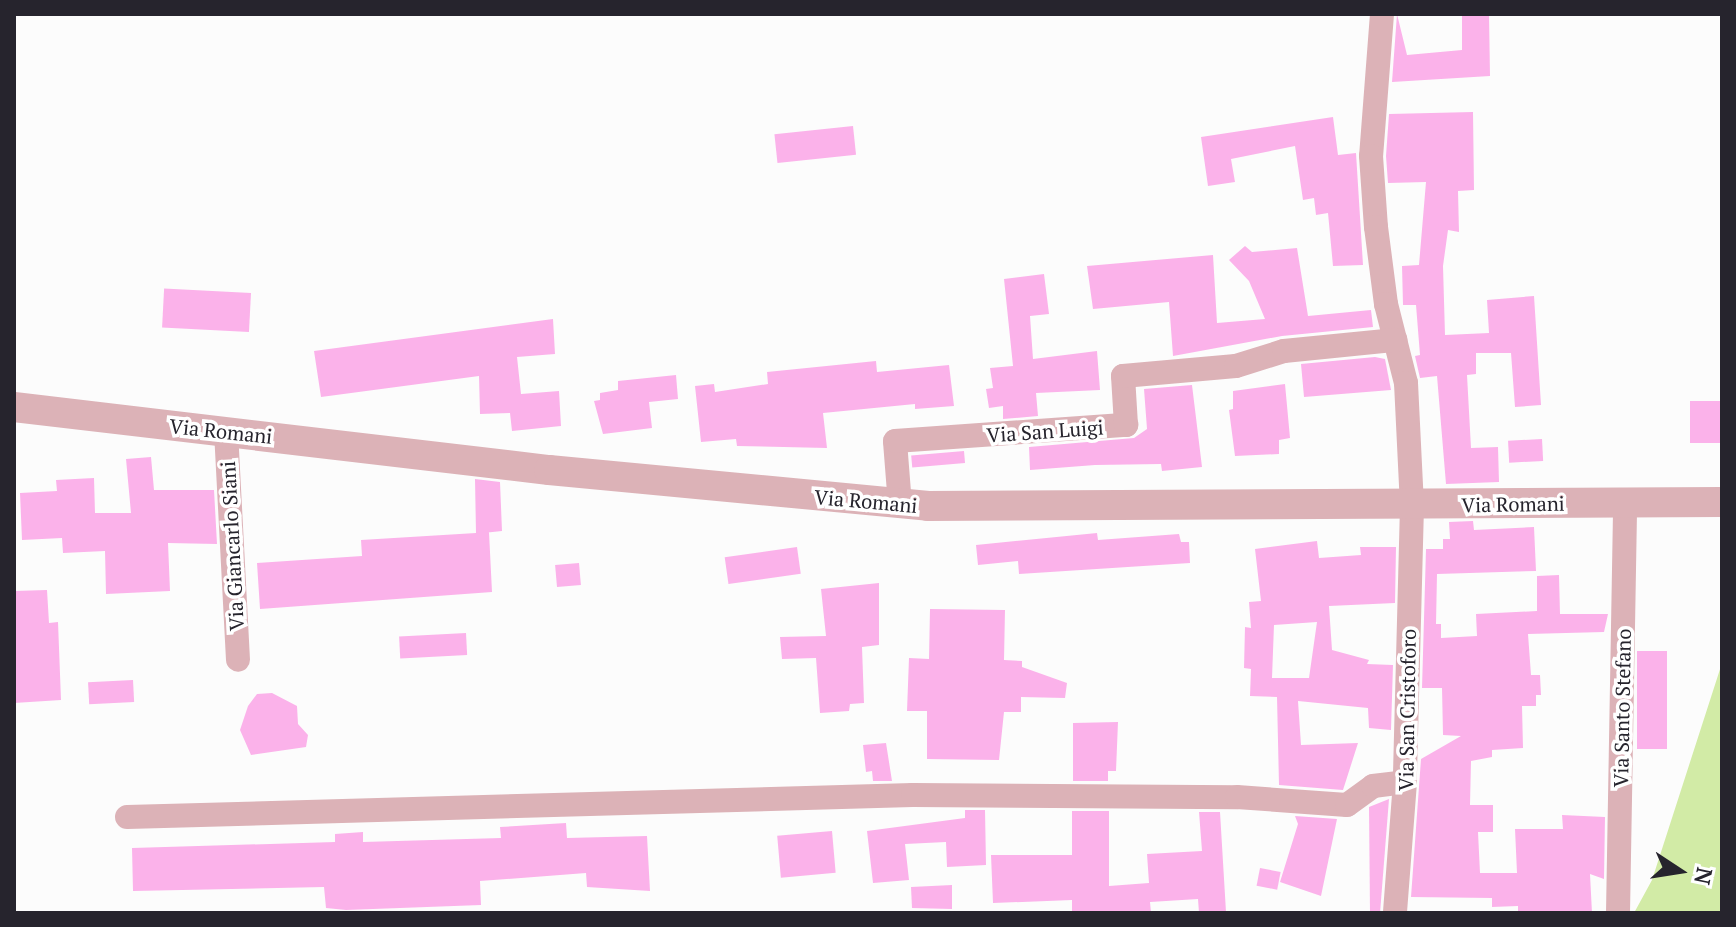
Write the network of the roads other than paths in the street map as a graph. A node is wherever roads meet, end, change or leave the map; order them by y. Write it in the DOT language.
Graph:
graph roads {
  1 [pos="1382,14"];
  2 [pos="1395,340"];
  3 [pos="14,407"];
  4 [pos="226,431"];
  5 [pos="1625,502"];
  6 [pos="1722,502"];
  7 [pos="900,505"];
  8 [pos="1412,506"];
  9 [pos="238,660"];
  10 [pos="1405,782"];
  11 [pos="127,817"];
  12 [pos="1395,913"];
  13 [pos="1618,913"];
  1 -- 2 [label="street, Via San Cristoforo"];
  2 -- 7 [label="street, Via San Luigi"];
  2 -- 8 [label="street, Via San Cristoforo"];
  3 -- 4 [label="street, Via Romani"];
  4 -- 7 [label="street, Via Romani"];
  4 -- 9 [label="street, Via Giancarlo Siani"];
  5 -- 6 [label="street, Via Romani"];
  5 -- 8 [label="street, Via Romani"];
  5 -- 13 [label="street, Via Santo Stefano"];
  7 -- 8 [label="street, Via Romani"];
  8 -- 10 [label="street, Via San Cristoforo"];
  10 -- 11 [label="street"];
  10 -- 12 [label="street, Via San Cristoforo"];
}
